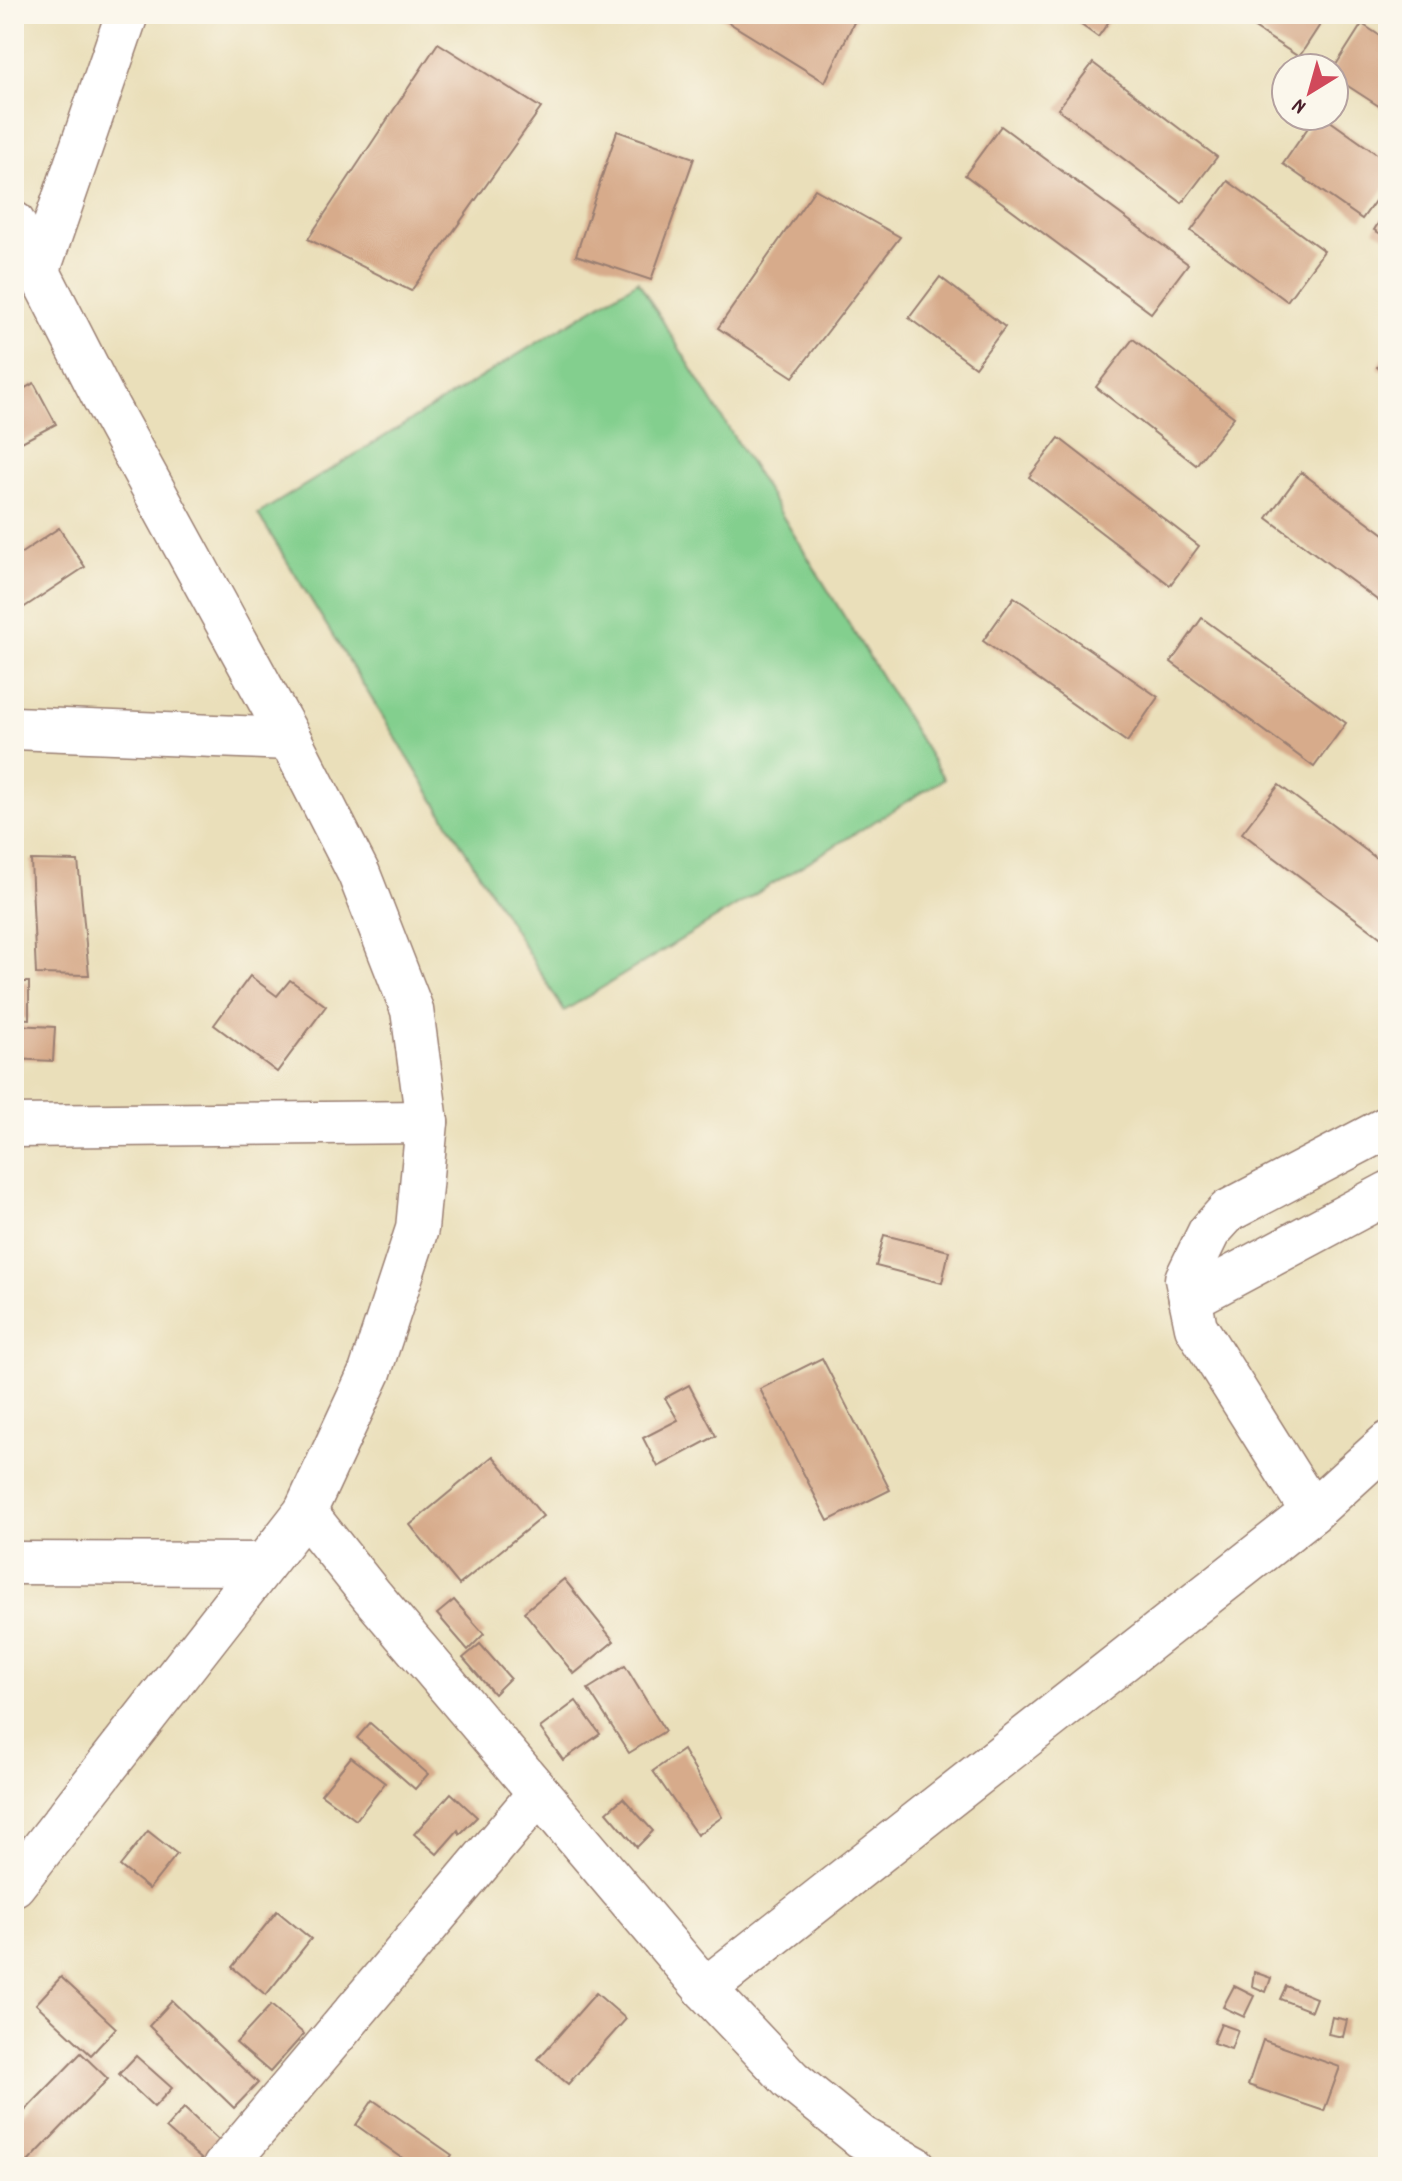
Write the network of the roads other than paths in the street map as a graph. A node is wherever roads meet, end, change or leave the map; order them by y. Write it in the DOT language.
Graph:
graph roads {
  1 [pos="127,14"];
  2 [pos="14,223"];
  3 [pos="39,270"];
  4 [pos="14,728"];
  5 [pos="290,739"];
  6 [pos="427,1122"];
  7 [pos="14,1126"];
  8 [pos="1388,1127"];
  9 [pos="1388,1193"];
  10 [pos="1190,1299"];
  11 [pos="1388,1443"];
  12 [pos="305,1512"];
  13 [pos="1312,1512"];
  14 [pos="14,1563"];
  15 [pos="264,1564"];
  16 [pos="539,1793"];
  17 [pos="14,1885"];
  18 [pos="705,1989"];
  19 [pos="224,2167"];
  20 [pos="915,2167"];
  1 -- 3 [label="street"];
  2 -- 3 [label="street"];
  3 -- 5 [label="street"];
  4 -- 5 [label="street"];
  5 -- 6 [label="street"];
  6 -- 7 [label="street"];
  6 -- 12 [label="street"];
  8 -- 10 [label="street"];
  9 -- 10 [label="street"];
  10 -- 13 [label="street"];
  11 -- 13 [label="street"];
  12 -- 15 [label="street"];
  12 -- 16 [label="street"];
  13 -- 18 [label="street"];
  14 -- 15 [label="street"];
  15 -- 17 [label="street"];
  16 -- 18 [label="street"];
  16 -- 19 [label="street"];
  18 -- 20 [label="street"];
}
